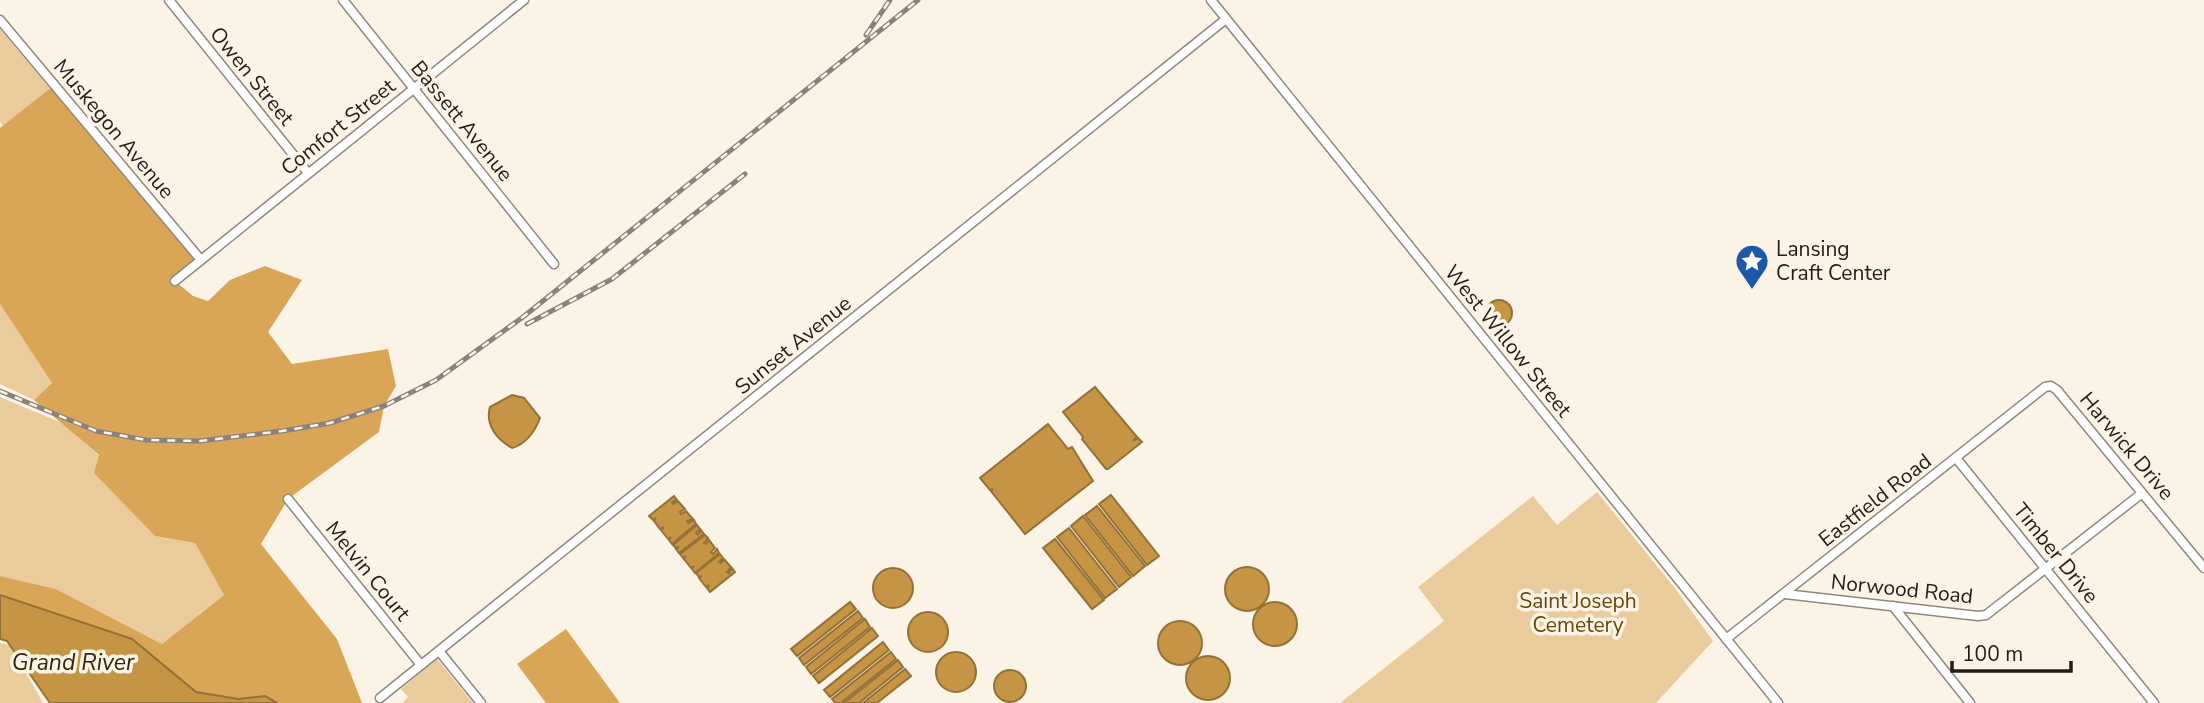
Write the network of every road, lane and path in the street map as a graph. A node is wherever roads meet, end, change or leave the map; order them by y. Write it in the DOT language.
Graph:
graph roads {
  1 [pos="169,0"];
  2 [pos="343,0"];
  3 [pos="523,0"];
  4 [pos="1211,0"];
  5 [pos="1226,19"];
  6 [pos="0,20"];
  7 [pos="414,88"];
  8 [pos="308,173"];
  9 [pos="201,260"];
  10 [pos="554,264"];
  11 [pos="175,281"];
  12 [pos="2045,387"];
  13 [pos="1956,458"];
  14 [pos="2141,494"];
  15 [pos="288,499"];
  16 [pos="2204,568"];
  17 [pos="2047,570"];
  18 [pos="1785,594"];
  19 [pos="1893,606"];
  20 [pos="1726,639"];
  21 [pos="439,651"];
  22 [pos="421,665"];
  23 [pos="380,698"];
  24 [pos="481,703"];
  25 [pos="1778,703"];
  26 [pos="1970,703"];
  27 [pos="2154,703"];
  1 -- 8 [label="street, Owen Street"];
  2 -- 7 [label="street, Bassett Avenue"];
  3 -- 7 [label="street, Comfort Street"];
  4 -- 5 [label="street, West Willow Street"];
  5 -- 20 [label="street, West Willow Street"];
  5 -- 21 [label="street, Sunset Avenue"];
  6 -- 9 [label="street, Muskegon Avenue"];
  7 -- 8 [label="street, Comfort Street"];
  7 -- 10 [label="street, Bassett Avenue"];
  8 -- 9 [label="street, Comfort Street"];
  9 -- 11 [label="street, Comfort Street"];
  12 -- 13 [label="street, Eastfield Road"];
  12 -- 14 [label="street, Harwick Drive"];
  13 -- 17 [label="street, Timber Drive"];
  13 -- 18 [label="street, Eastfield Road"];
  14 -- 16 [label="street, Harwick Drive"];
  14 -- 17 [label="street, Norwood Road"];
  15 -- 22 [label="street, Melvin Court"];
  17 -- 19 [label="street, Norwood Road"];
  17 -- 27 [label="street, Timber Drive"];
  18 -- 19 [label="street, Norwood Road"];
  18 -- 20 [label="street, Eastfield Road"];
  19 -- 26 [label="street"];
  20 -- 25 [label="street, West Willow Street"];
  21 -- 22 [label="street, Sunset Avenue"];
  21 -- 24 [label="street"];
  22 -- 23 [label="street, Sunset Avenue"];
}
